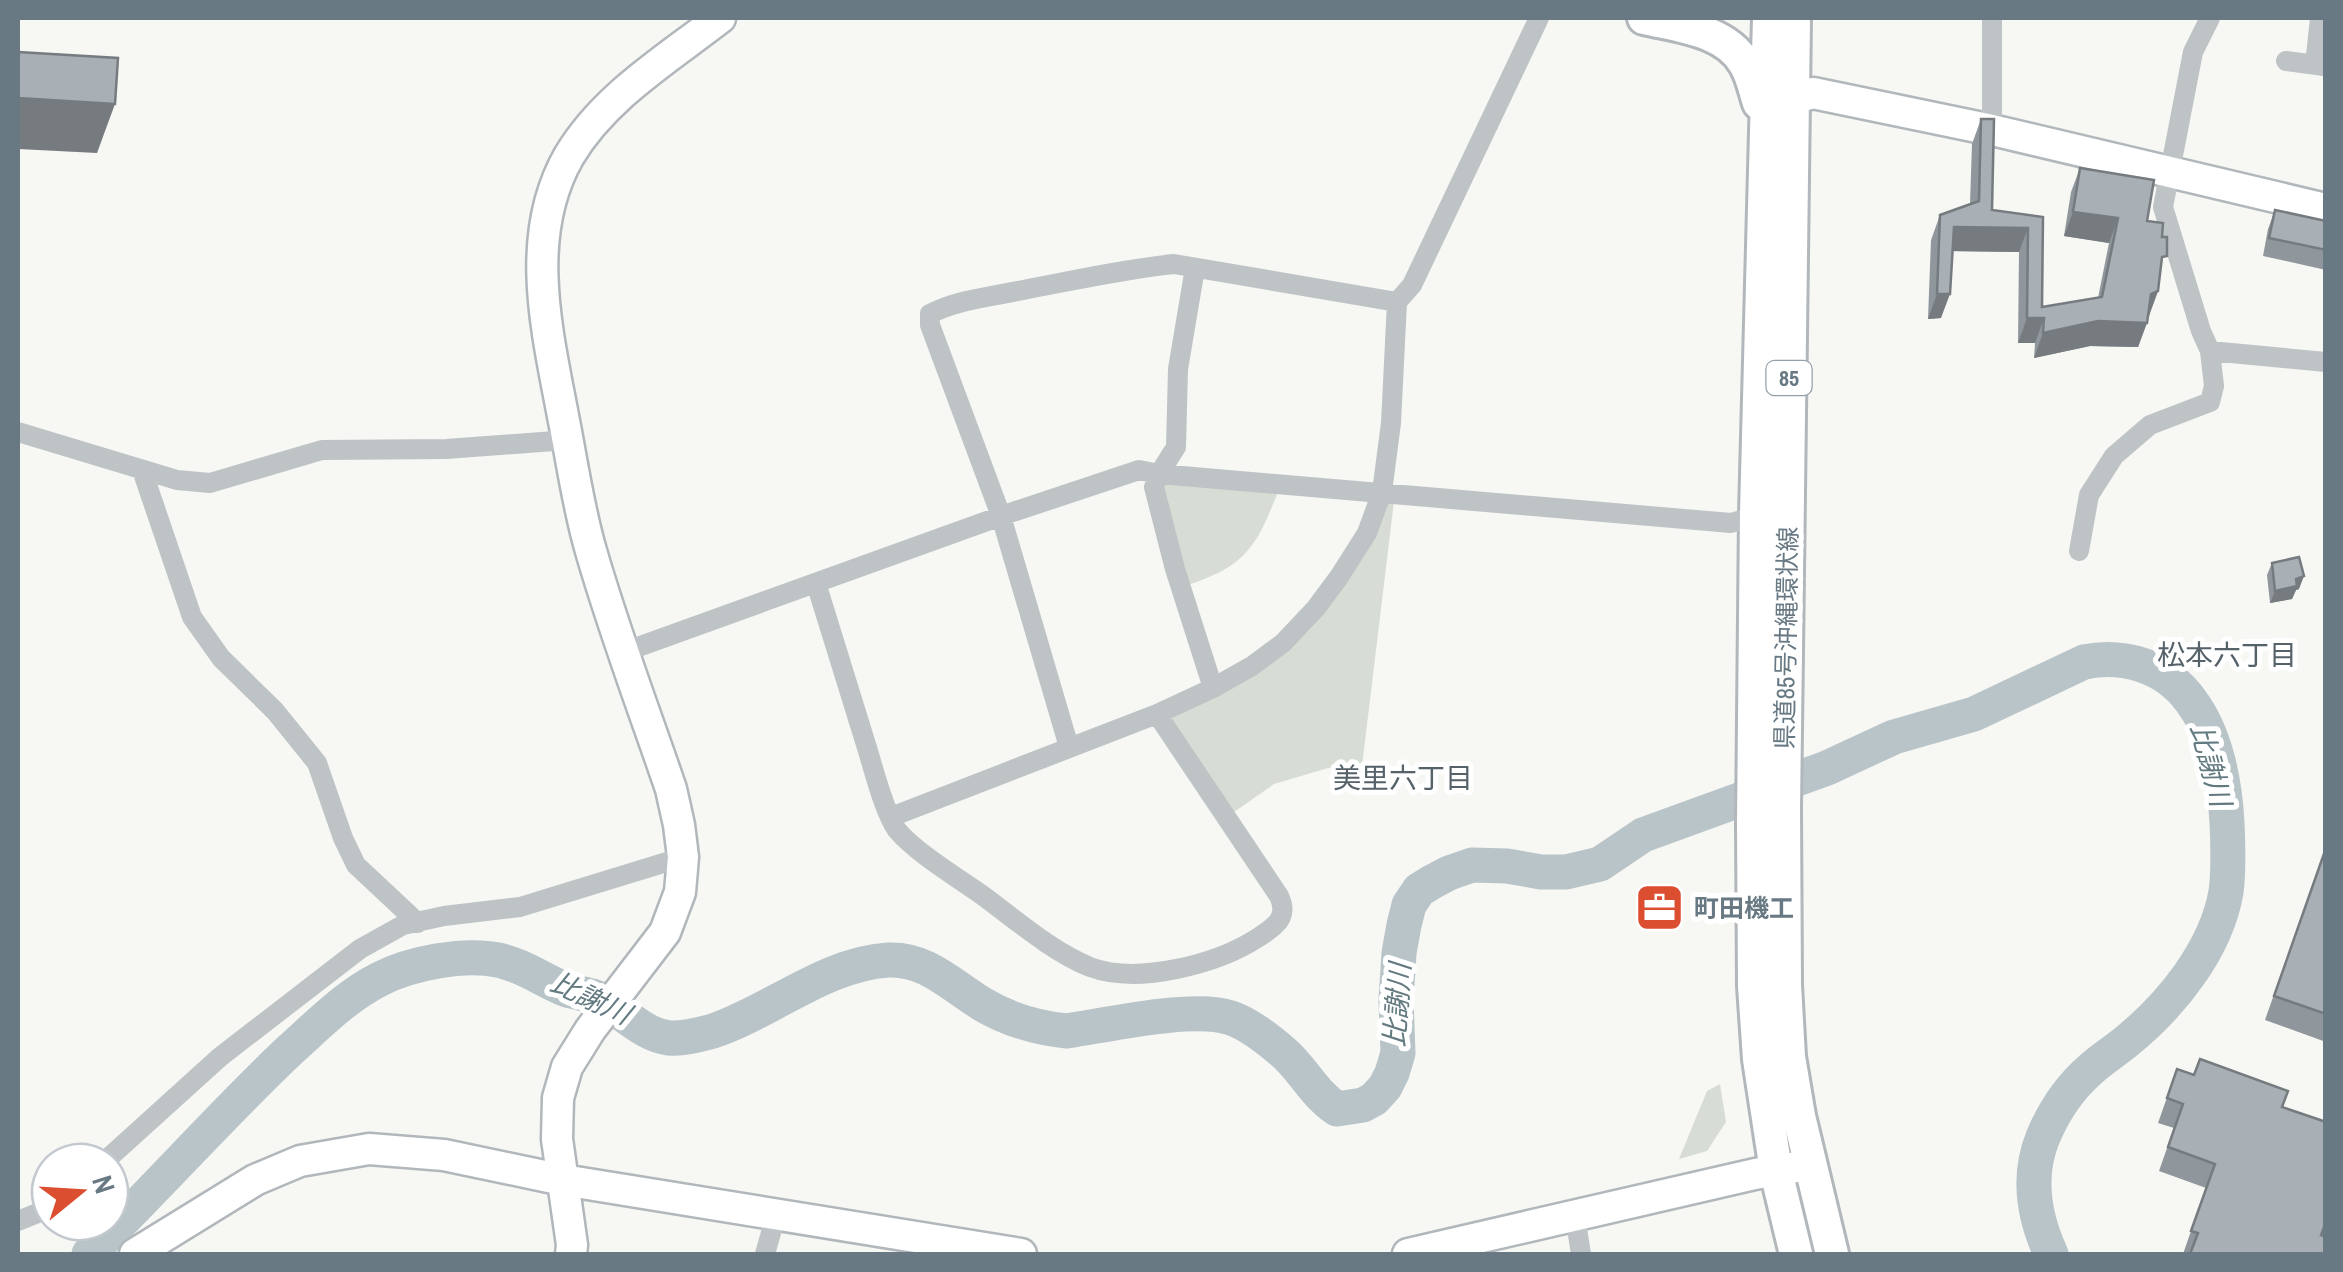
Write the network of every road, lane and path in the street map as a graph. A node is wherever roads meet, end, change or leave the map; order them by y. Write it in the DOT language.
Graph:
graph roads {
  1 [pos="720,18"];
  2 [pos="1540,18"];
  3 [pos="1644,18"];
  4 [pos="1769,18"];
  5 [pos="1794,18"];
  6 [pos="1992,18"];
  7 [pos="2210,18"];
  8 [pos="2320,18"];
  9 [pos="2286,61"];
  10 [pos="2320,66"];
  11 [pos="1792,99"];
  12 [pos="1765,122"];
  13 [pos="1992,130"];
  14 [pos="2169,171"];
  15 [pos="2326,209"];
  16 [pos="1195,268"];
  17 [pos="1397,302"];
  18 [pos="2210,351"];
  19 [pos="2324,359"];
  20 [pos="18,432"];
  21 [pos="568,440"];
  22 [pos="142,470"];
  23 [pos="1159,474"];
  24 [pos="1382,492"];
  25 [pos="1772,514"];
  26 [pos="1001,516"];
  27 [pos="2079,552"];
  28 [pos="816,583"];
  29 [pos="624,652"];
  30 [pos="1213,688"];
  31 [pos="1157,714"];
  32 [pos="1770,743"];
  33 [pos="1070,747"];
  34 [pos="891,817"];
  35 [pos="683,857"];
  36 [pos="418,922"];
  37 [pos="126,1142"];
  38 [pos="1809,1165"];
  39 [pos="1776,1170"];
  40 [pos="563,1180"];
  41 [pos="776,1214"];
  42 [pos="1575,1216"];
  43 [pos="135,1254"];
  44 [pos="571,1254"];
  45 [pos="764,1254"];
  46 [pos="1021,1254"];
  47 [pos="1408,1254"];
  48 [pos="1581,1254"];
  49 [pos="1796,1254"];
  50 [pos="1832,1254"];
  1 -- 21 [label="street"];
  2 -- 17 [label="street"];
  3 -- 12 [label="main road"];
  4 -- 12 [label="main road, 県道85号沖縄環状線 / 85"];
  5 -- 11 [label="main road, 県道85号沖縄環状線 / 85"];
  6 -- 13 [label="street"];
  7 -- 14 [label="street"];
  8 -- 10 [label="street"];
  9 -- 10 [label="street"];
  11 -- 13 [label="street"];
  11 -- 25 [label="main road, 県道85号沖縄環状線 / 85"];
  12 -- 25 [label="main road, 県道85号沖縄環状線 / 85"];
  13 -- 14 [label="street"];
  14 -- 15 [label="street"];
  14 -- 18 [label="street"];
  16 -- 17 [label="street"];
  16 -- 23 [label="street"];
  16 -- 26 [label="street"];
  17 -- 24 [label="street"];
  18 -- 19 [label="street"];
  18 -- 27 [label="street"];
  20 -- 22 [label="street"];
  21 -- 22 [label="street"];
  21 -- 29 [label="street"];
  22 -- 36 [label="street"];
  23 -- 24 [label="street"];
  23 -- 26 [label="street"];
  23 -- 30 [label="street"];
  24 -- 25 [label="street"];
  24 -- 30 [label="street"];
  25 -- 32 [label="main road, 県道85号沖縄環状線 / 85"];
  26 -- 28 [label="street"];
  26 -- 33 [label="street"];
  28 -- 29 [label="street"];
  28 -- 34 [label="street"];
  29 -- 35 [label="street"];
  30 -- 31 [label="street"];
  31 -- 33 [label="street"];
  31 -- 34 [label="street"];
  32 -- 38 [label="main road, 県道85号沖縄環状線 / 85"];
  32 -- 39 [label="main road, 県道85号沖縄環状線 / 85"];
  33 -- 34 [label="street"];
  35 -- 36 [label="street"];
  35 -- 40 [label="street"];
  36 -- 37 [label="street"];
  38 -- 39 [label="street"];
  38 -- 50 [label="main road, 県道85号沖縄環状線 / 85"];
  39 -- 42 [label="street"];
  39 -- 49 [label="main road, 県道85号沖縄環状線 / 85"];
  40 -- 41 [label="street"];
  40 -- 43 [label="street"];
  40 -- 44 [label="street"];
  41 -- 45 [label="street"];
  41 -- 46 [label="street"];
  42 -- 47 [label="street"];
  42 -- 48 [label="street"];
}
